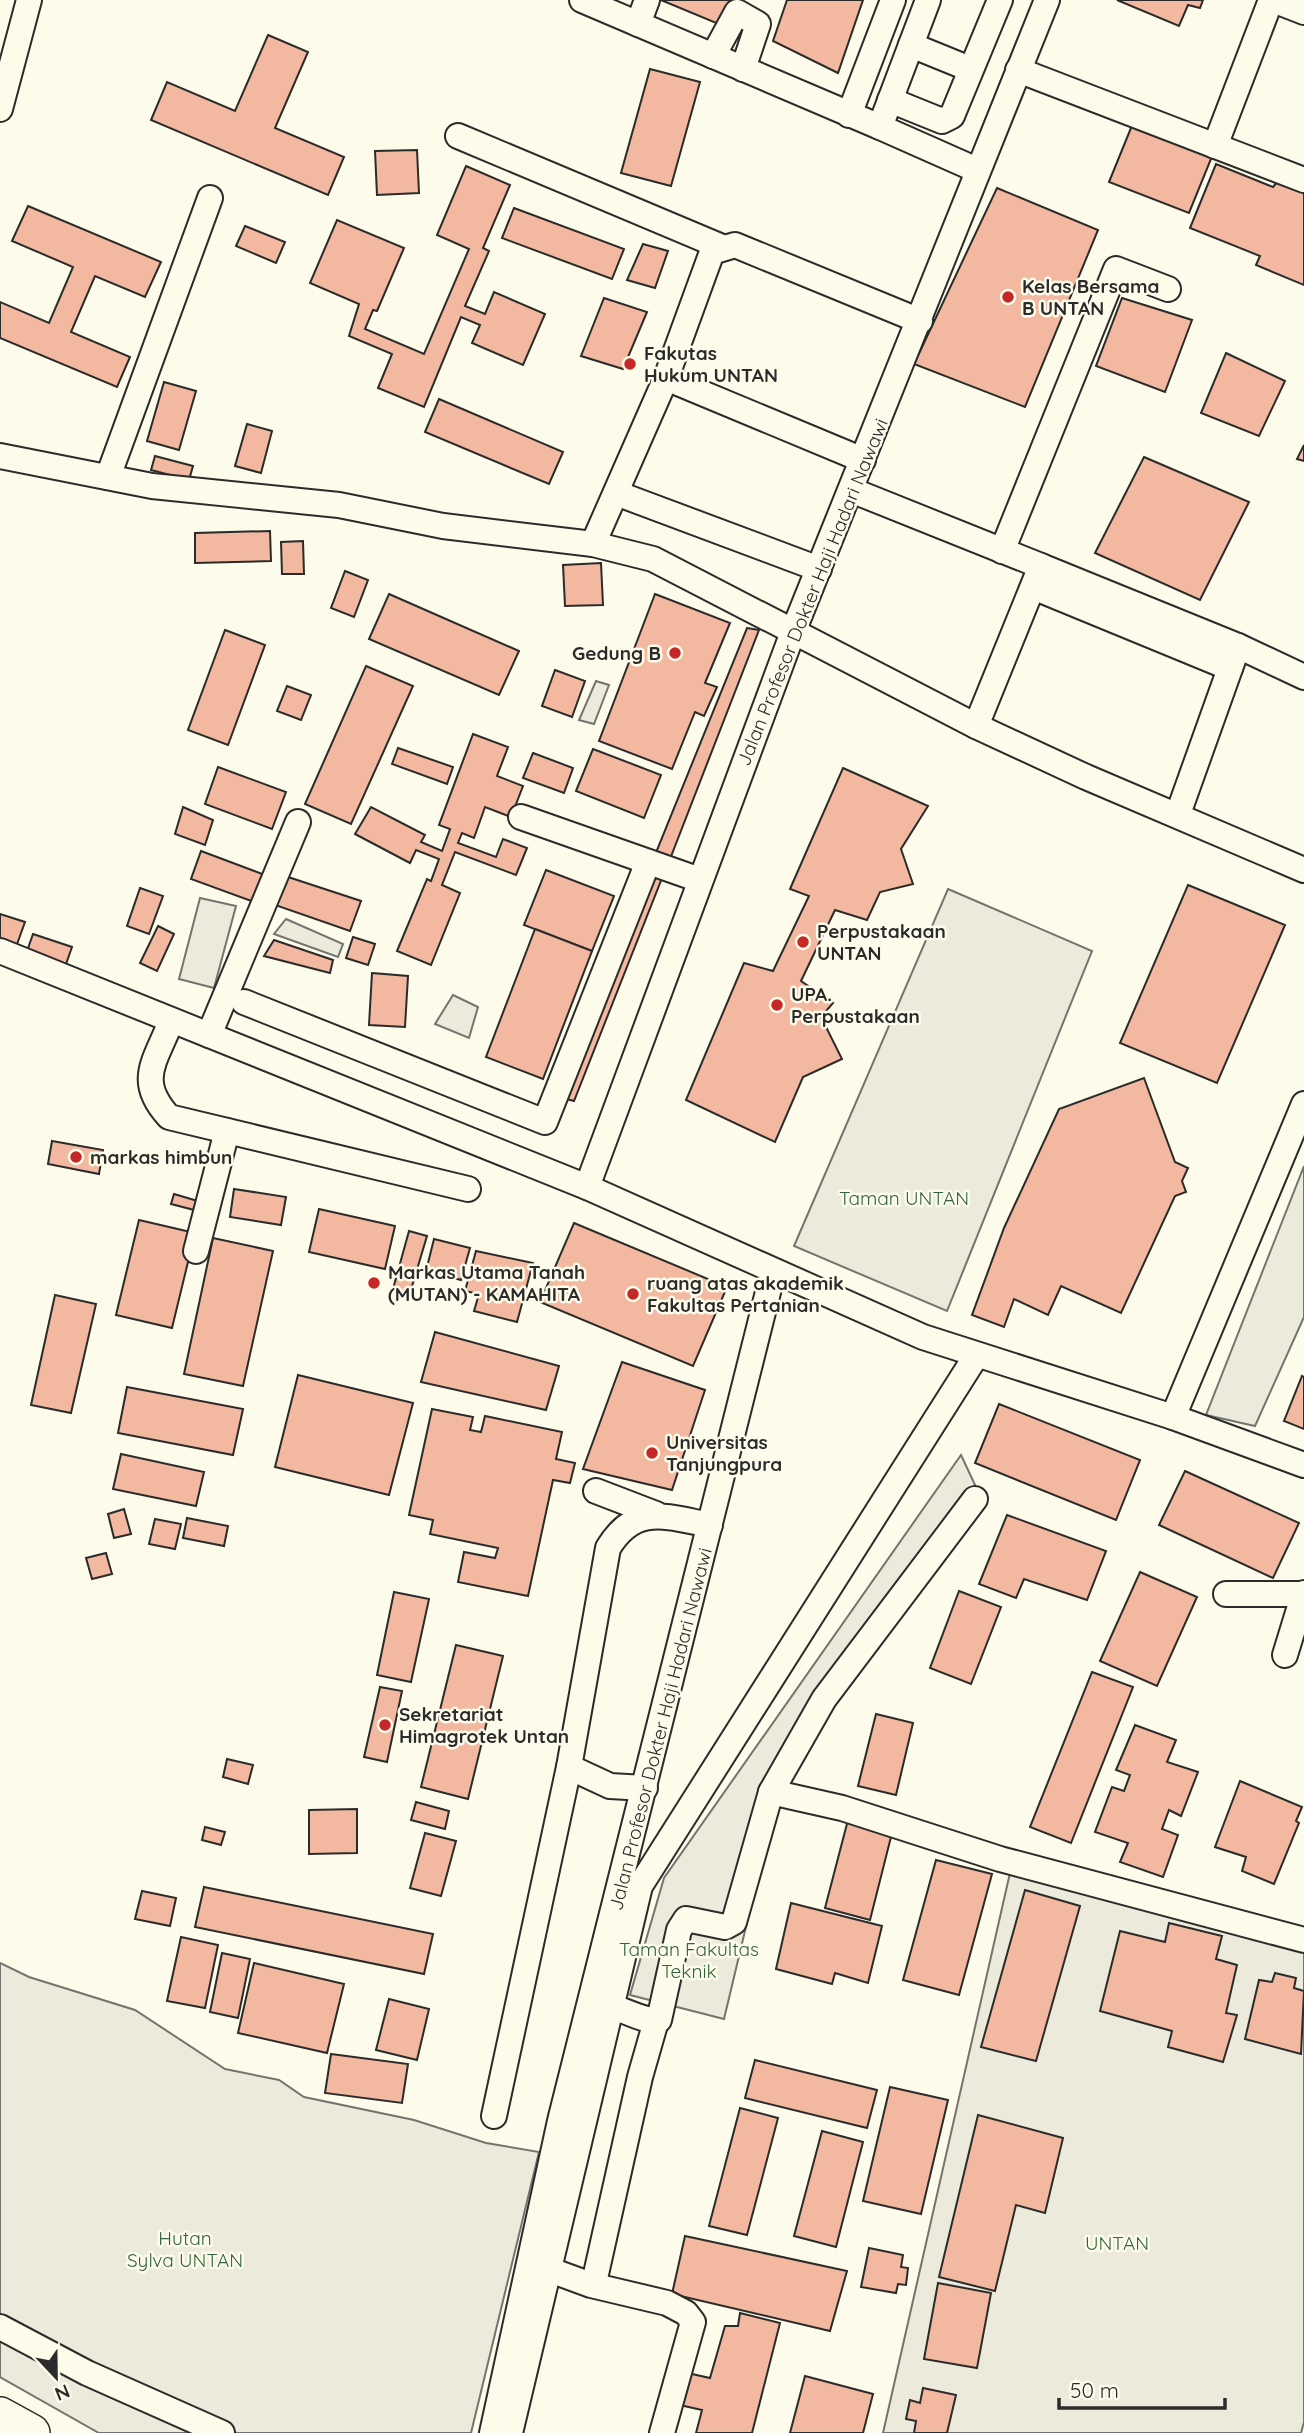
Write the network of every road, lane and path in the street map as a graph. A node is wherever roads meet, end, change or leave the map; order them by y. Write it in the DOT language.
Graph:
graph roads {
  1 [pos="29,0"];
  2 [pos="647,0"];
  3 [pos="893,0"];
  4 [pos="928,0"];
  5 [pos="1000,0"];
  6 [pos="1047,0"];
  7 [pos="1272,0"];
  8 [pos="595,3"];
  9 [pos="1304,12"];
  10 [pos="638,24"];
  11 [pos="911,45"];
  12 [pos="713,56"];
  13 [pos="743,69"];
  14 [pos="970,69"];
  15 [pos="1018,70"];
  16 [pos="2,95"];
  17 [pos="890,100"];
  18 [pos="849,115"];
  19 [pos="880,127"];
  20 [pos="458,136"];
  21 [pos="1215,146"];
  22 [pos="977,170"];
  23 [pos="1304,180"];
  24 [pos="210,198"];
  25 [pos="722,247"];
  26 [pos="1168,289"];
  27 [pos="920,321"];
  28 [pos="666,378"];
  29 [pos="0,456"];
  30 [pos="863,460"];
  31 [pos="108,477"];
  32 [pos="851,490"];
  33 [pos="616,493"];
  34 [pos="593,544"];
  35 [pos="1002,551"];
  36 [pos="819,569"];
  37 [pos="1037,577"];
  38 [pos="793,632"];
  39 [pos="1234,657"];
  40 [pos="1304,677"];
  41 [pos="976,726"];
  42 [pos="1178,814"];
  43 [pos="521,817"];
  44 [pos="298,822"];
  45 [pos="648,862"];
  46 [pos="1304,870"];
  47 [pos="700,880"];
  48 [pos="0,951"];
  49 [pos="244,1002"];
  50 [pos="171,1021"];
  51 [pos="209,1035"];
  52 [pos="1304,1104"];
  53 [pos="227,1131"];
  54 [pos="587,1187"];
  55 [pos="468,1189"];
  56 [pos="196,1251"];
  57 [pos="773,1272"];
  58 [pos="976,1356"];
  59 [pos="1173,1417"];
  60 [pos="1304,1465"];
  61 [pos="596,1491"];
  62 [pos="975,1499"];
  63 [pos="656,1514"];
  64 [pos="710,1525"];
  65 [pos="1304,1593"];
  66 [pos="1226,1594"];
  67 [pos="1285,1655"];
  68 [pos="569,1767"];
  69 [pos="645,1788"];
  70 [pos="771,1792"];
  71 [pos="1304,1940"];
  72 [pos="602,2005"];
  73 [pos="656,2021"];
  74 [pos="494,2116"];
  75 [pos="538,2271"];
  76 [pos="596,2274"];
  77 [pos="0,2327"];
  78 [pos="0,2416"];
  79 [pos="31,2433"];
  80 [pos="222,2433"];
  81 [pos="492,2433"];
  82 [pos="510,2433"];
  83 [pos="662,2433"];
  1 -- 16 [label="street"];
  2 -- 10 [label="street"];
  3 -- 18 [label="street"];
  4 -- 11 [label="street"];
  5 -- 14 [label="street"];
  6 -- 15 [label="street, Jalan Profesor Dokter Haji Hadari Nawawi"];
  7 -- 9 [label="street"];
  7 -- 21 [label="street"];
  8 -- 10 [label="street"];
  10 -- 12 [label="street"];
  11 -- 14 [label="street"];
  11 -- 17 [label="street"];
  12 -- 13 [label="street"];
  12 -- 13 [label="street"];
  13 -- 18 [label="street"];
  14 -- 17 [label="street"];
  15 -- 21 [label="street"];
  15 -- 22 [label="street, Jalan Profesor Dokter Haji Hadari Nawawi"];
  17 -- 19 [label="street"];
  18 -- 19 [label="street"];
  19 -- 22 [label="street"];
  20 -- 25 [label="street"];
  21 -- 23 [label="street"];
  22 -- 27 [label="street, Jalan Profesor Dokter Haji Hadari Nawawi"];
  24 -- 31 [label="street"];
  25 -- 27 [label="street"];
  25 -- 28 [label="street"];
  26 -- 35 [label="street"];
  27 -- 30 [label="street, Jalan Profesor Dokter Haji Hadari Nawawi"];
  28 -- 30 [label="street"];
  28 -- 33 [label="street"];
  29 -- 31 [label="street"];
  30 -- 32 [label="street, Jalan Profesor Dokter Haji Hadari Nawawi"];
  31 -- 34 [label="street"];
  32 -- 35 [label="street"];
  32 -- 36 [label="street, Jalan Profesor Dokter Haji Hadari Nawawi"];
  33 -- 34 [label="street"];
  33 -- 36 [label="street"];
  34 -- 38 [label="street"];
  35 -- 37 [label="street"];
  36 -- 38 [label="street, Jalan Profesor Dokter Haji Hadari Nawawi"];
  37 -- 39 [label="street"];
  37 -- 41 [label="street"];
  38 -- 41 [label="street"];
  38 -- 47 [label="street, Jalan Profesor Dokter Haji Hadari Nawawi"];
  39 -- 40 [label="street"];
  39 -- 42 [label="street"];
  41 -- 42 [label="street"];
  42 -- 46 [label="street"];
  43 -- 45 [label="street"];
  44 -- 51 [label="street"];
  45 -- 47 [label="street"];
  45 -- 49 [label="street"];
  47 -- 54 [label="street, Jalan Profesor Dokter Haji Hadari Nawawi"];
  48 -- 50 [label="street"];
  50 -- 51 [label="street"];
  50 -- 53 [label="street"];
  51 -- 54 [label="street"];
  52 -- 59 [label="street"];
  53 -- 55 [label="street"];
  53 -- 56 [label="street"];
  54 -- 57 [label="street"];
  57 -- 58 [label="street"];
  57 -- 64 [label="street, Jalan Profesor Dokter Haji Hadari Nawawi"];
  58 -- 59 [label="street"];
  58 -- 72 [label="street, Jalan Profesor Dokter Haji Hadari Nawawi"];
  59 -- 60 [label="street"];
  61 -- 63 [label="street"];
  62 -- 70 [label="street"];
  63 -- 64 [label="street"];
  63 -- 68 [label="street"];
  64 -- 69 [label="street, Jalan Profesor Dokter Haji Hadari Nawawi"];
  65 -- 66 [label="street"];
  65 -- 67 [label="street"];
  68 -- 69 [label="street"];
  68 -- 74 [label="street"];
  69 -- 72 [label="street, Jalan Profesor Dokter Haji Hadari Nawawi"];
  70 -- 71 [label="street"];
  70 -- 73 [label="street"];
  72 -- 73 [label="street"];
  72 -- 75 [label="street, Jalan Profesor Dokter Haji Hadari Nawawi"];
  73 -- 76 [label="street"];
  75 -- 81 [label="street, Jalan Profesor Dokter Haji Hadari Nawawi"];
  75 -- 82 [label="street, Jalan Profesor Dokter Haji Hadari Nawawi"];
  75 -- 83 [label="street"];
  77 -- 80 [label="street"];
  78 -- 79 [label="highway"];
}
